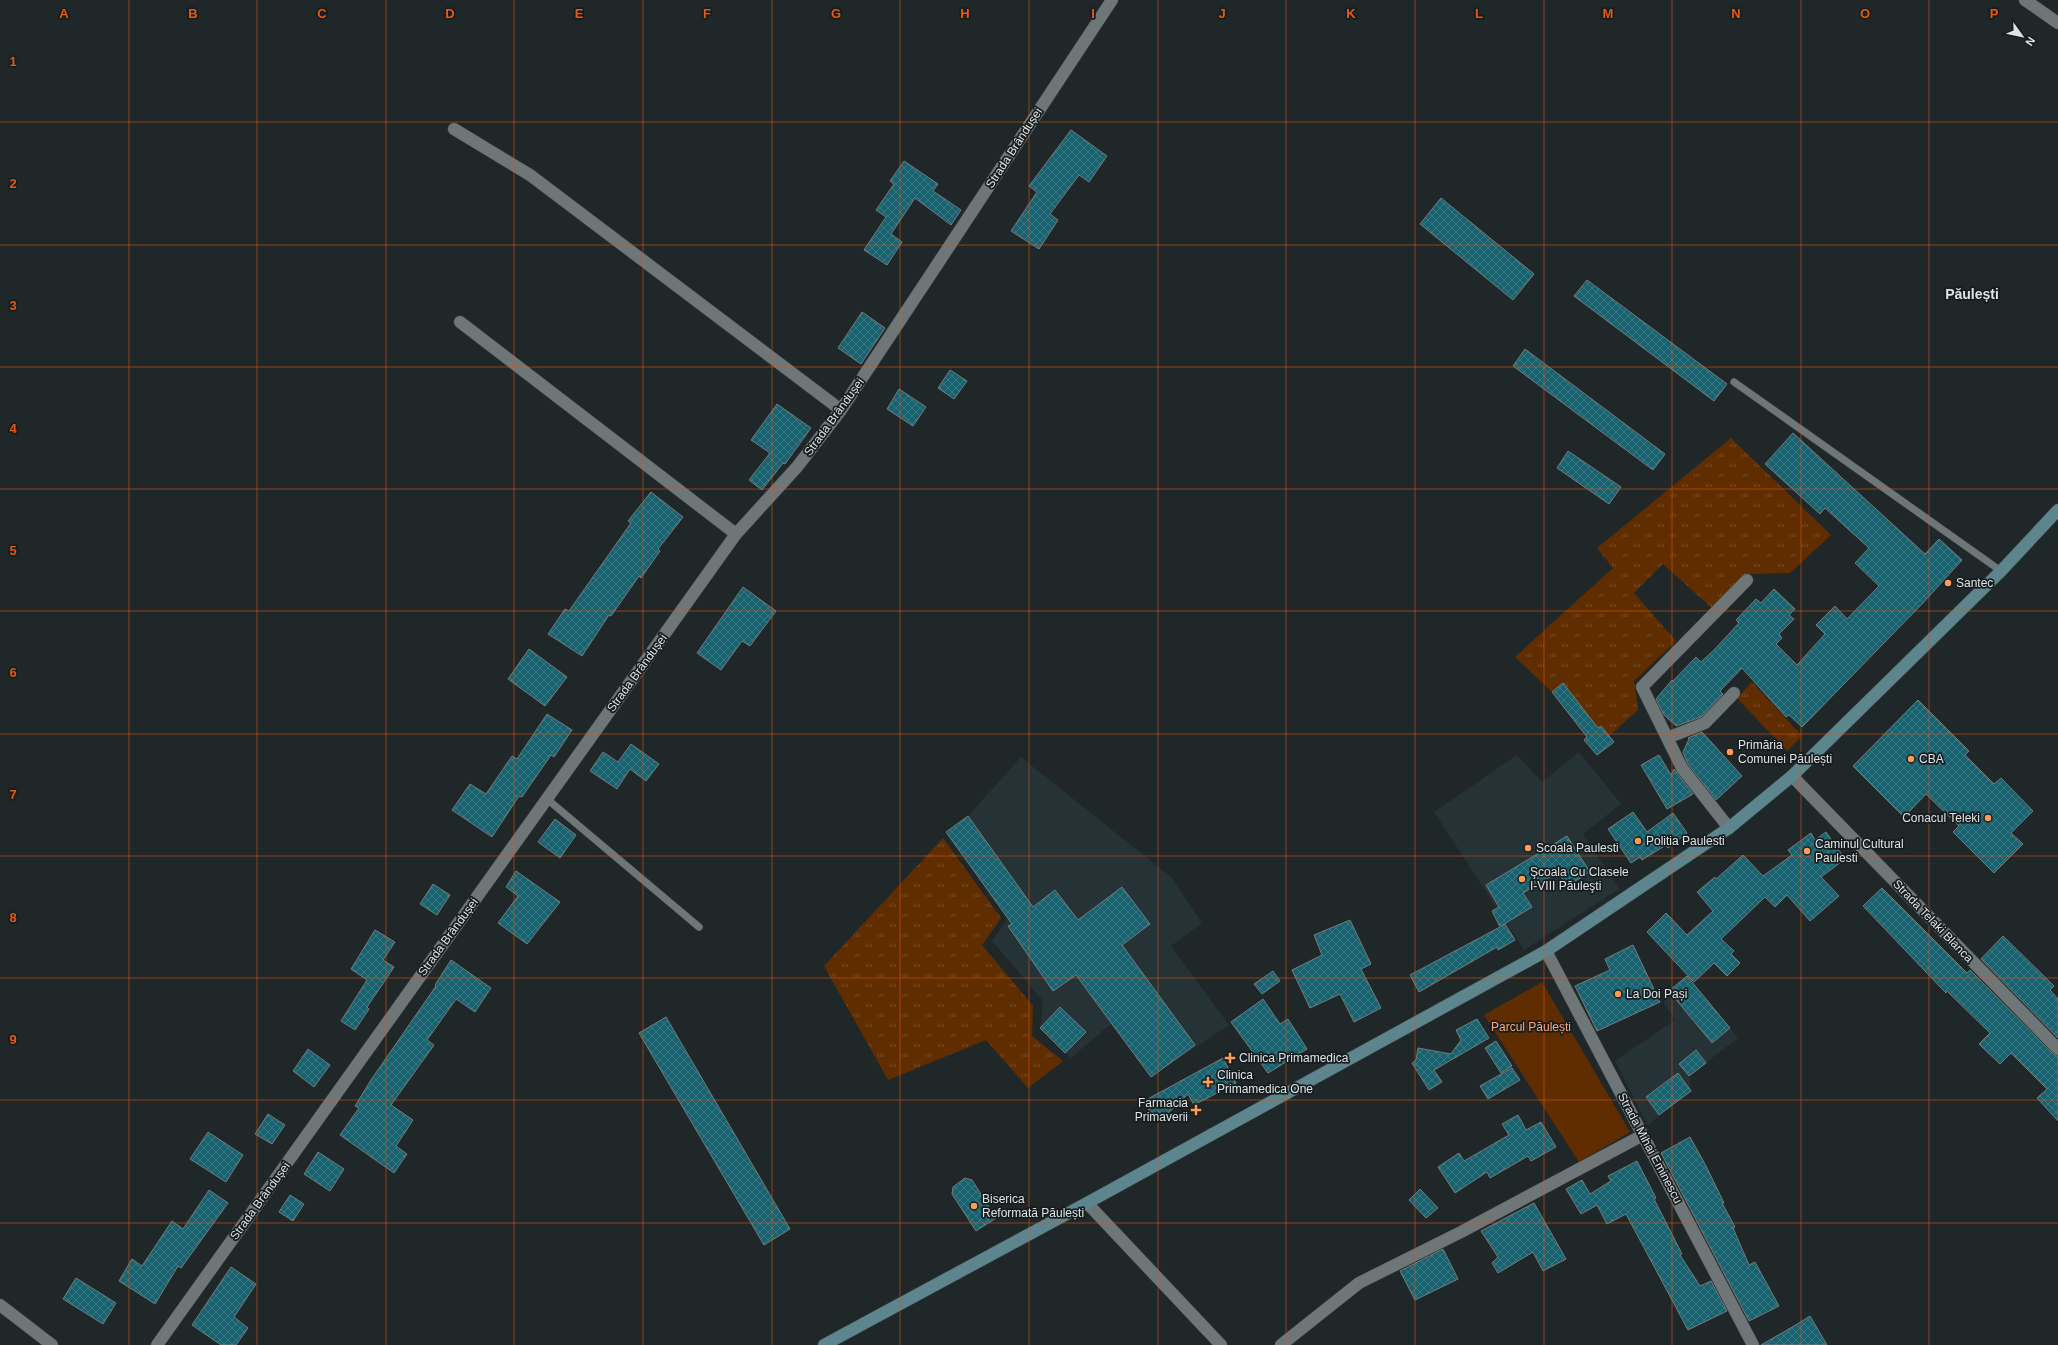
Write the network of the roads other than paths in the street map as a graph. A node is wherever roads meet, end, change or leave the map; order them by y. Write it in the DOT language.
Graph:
graph roads {
  1 [pos="1112,0"];
  2 [pos="2025,0"];
  3 [pos="2058,23"];
  4 [pos="454,129"];
  5 [pos="460,322"];
  6 [pos="1734,382"];
  7 [pos="841,410"];
  8 [pos="2058,510"];
  9 [pos="736,534"];
  10 [pos="2001,571"];
  11 [pos="1747,580"];
  12 [pos="1734,693"];
  13 [pos="1667,738"];
  14 [pos="1792,776"];
  15 [pos="546,799"];
  16 [pos="1729,828"];
  17 [pos="699,927"];
  18 [pos="1546,951"];
  19 [pos="2058,1049"];
  20 [pos="1643,1135"];
  21 [pos="1087,1204"];
  22 [pos="0,1305"];
  23 [pos="52,1345"];
  24 [pos="157,1345"];
  25 [pos="824,1345"];
  26 [pos="1221,1345"];
  27 [pos="1280,1345"];
  28 [pos="1753,1345"];
  1 -- 7 [label="street, Strada Brândușei"];
  2 -- 3 [label="street"];
  4 -- 7 [label="street"];
  5 -- 9 [label="street"];
  6 -- 10 [label="lane"];
  7 -- 9 [label="street, Strada Brândușei"];
  8 -- 10 [label="main road"];
  9 -- 15 [label="street, Strada Brândușei"];
  10 -- 14 [label="main road"];
  11 -- 13 [label="street"];
  12 -- 13 [label="street"];
  13 -- 16 [label="street"];
  14 -- 16 [label="main road"];
  14 -- 19 [label="street, Strada Telaki Blanca"];
  15 -- 17 [label="lane"];
  15 -- 24 [label="street, Strada Brândușei"];
  16 -- 18 [label="main road"];
  18 -- 20 [label="street, Strada Mihai Eminescu"];
  18 -- 21 [label="main road"];
  20 -- 27 [label="street"];
  20 -- 28 [label="street, Strada Mihai Eminescu"];
  21 -- 25 [label="main road"];
  21 -- 26 [label="street"];
  22 -- 23 [label="street"];
}
